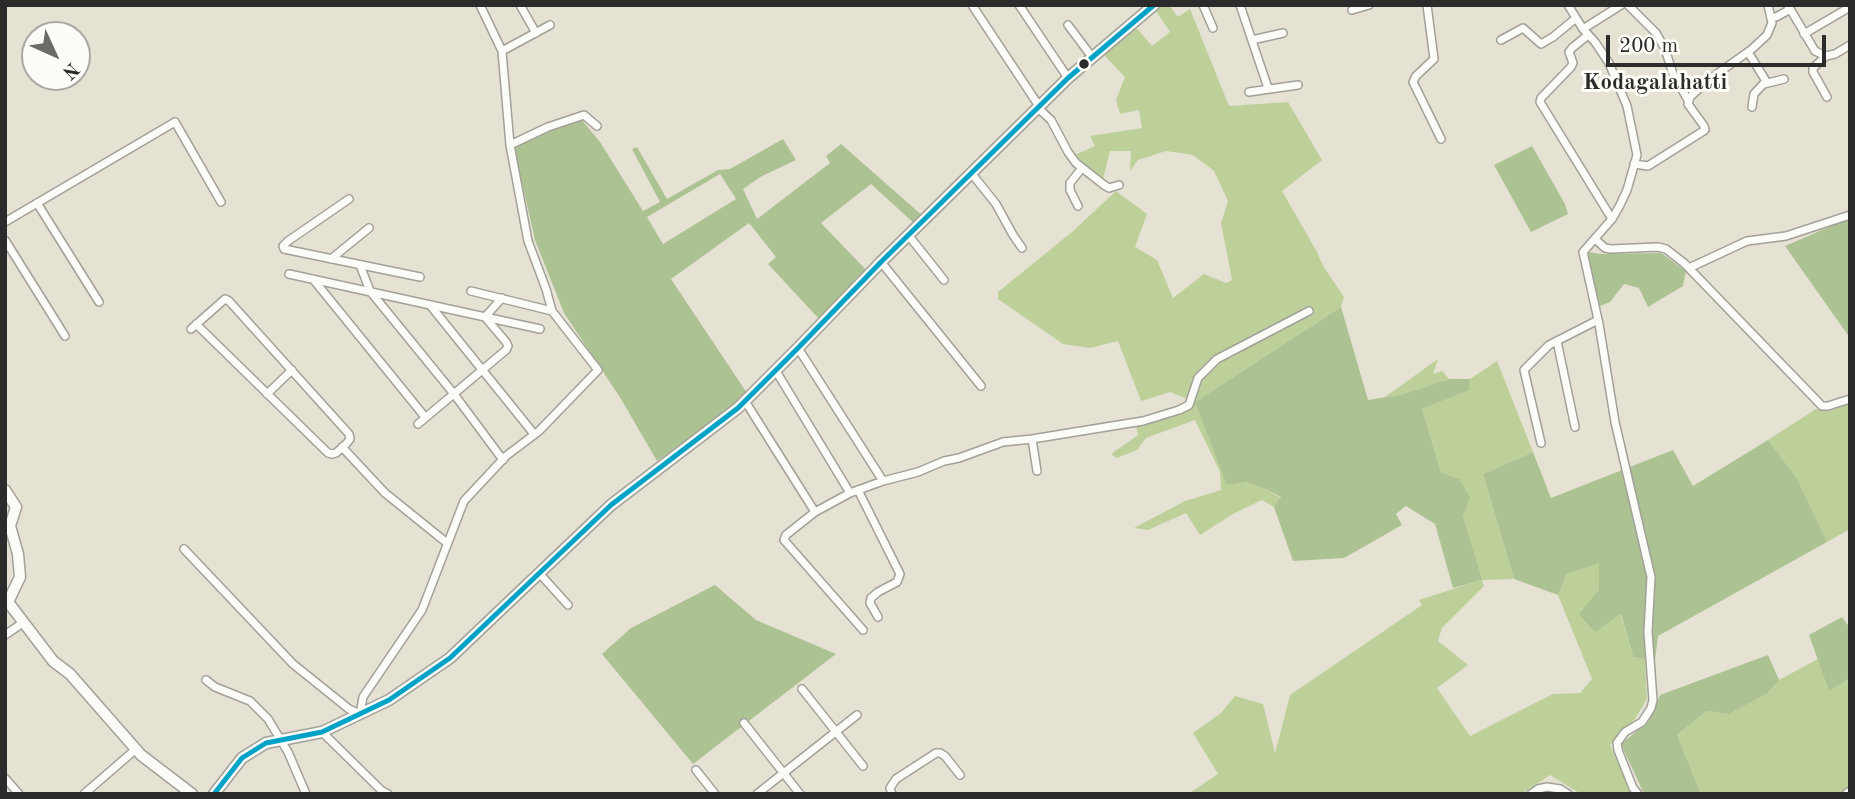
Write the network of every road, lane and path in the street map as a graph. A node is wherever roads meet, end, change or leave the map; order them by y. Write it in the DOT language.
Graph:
graph roads {
  1 [pos="480,5"];
  2 [pos="520,5"];
  3 [pos="972,5"];
  4 [pos="1018,5"];
  5 [pos="1154,5"];
  6 [pos="1203,5"];
  7 [pos="1240,5"];
  8 [pos="1369,5"];
  9 [pos="1427,5"];
  10 [pos="1578,5"];
  11 [pos="1621,5"];
  12 [pos="1628,5"];
  13 [pos="1768,5"];
  14 [pos="1789,6"];
  15 [pos="1850,8"];
  16 [pos="1352,9"];
  17 [pos="1571,11"];
  18 [pos="1772,17"];
  19 [pos="1068,25"];
  20 [pos="550,26"];
  21 [pos="1213,28"];
  22 [pos="1586,32"];
  23 [pos="536,33"];
  24 [pos="1283,33"];
  25 [pos="1804,34"];
  26 [pos="1252,40"];
  27 [pos="1501,40"];
  28 [pos="1850,45"];
  29 [pos="502,51"];
  30 [pos="1748,52"];
  31 [pos="1826,56"];
  32 [pos="1091,57"];
  33 [pos="1068,78"];
  34 [pos="1784,79"];
  35 [pos="1764,84"];
  36 [pos="1298,85"];
  37 [pos="1268,88"];
  38 [pos="1248,92"];
  39 [pos="1827,97"];
  40 [pos="1688,100"];
  41 [pos="1038,107"];
  42 [pos="1752,107"];
  43 [pos="597,126"];
  44 [pos="1441,139"];
  45 [pos="510,145"];
  46 [pos="1634,164"];
  47 [pos="1082,168"];
  48 [pos="971,174"];
  49 [pos="1119,185"];
  50 [pos="349,199"];
  51 [pos="221,202"];
  52 [pos="37,203"];
  53 [pos="1078,206"];
  54 [pos="1850,215"];
  55 [pos="1612,219"];
  56 [pos="5,222"];
  57 [pos="369,228"];
  58 [pos="909,236"];
  59 [pos="1595,239"];
  60 [pos="5,240"];
  61 [pos="1023,248"];
  62 [pos="331,259"];
  63 [pos="881,262"];
  64 [pos="360,265"];
  65 [pos="1689,268"];
  66 [pos="289,274"];
  67 [pos="420,277"];
  68 [pos="313,279"];
  69 [pos="944,279"];
  70 [pos="370,291"];
  71 [pos="471,291"];
  72 [pos="502,298"];
  73 [pos="99,302"];
  74 [pos="430,305"];
  75 [pos="551,311"];
  76 [pos="1309,311"];
  77 [pos="485,317"];
  78 [pos="1598,320"];
  79 [pos="540,329"];
  80 [pos="65,336"];
  81 [pos="1557,341"];
  82 [pos="798,348"];
  83 [pos="292,370"];
  84 [pos="482,370"];
  85 [pos="776,371"];
  86 [pos="981,386"];
  87 [pos="267,394"];
  88 [pos="454,394"];
  89 [pos="1850,398"];
  90 [pos="745,401"];
  91 [pos="425,417"];
  92 [pos="418,424"];
  93 [pos="1575,427"];
  94 [pos="534,434"];
  95 [pos="1032,439"];
  96 [pos="1541,443"];
  97 [pos="342,447"];
  98 [pos="503,460"];
  99 [pos="1037,471"];
  100 [pos="883,481"];
  101 [pos="5,490"];
  102 [pos="858,490"];
  103 [pos="850,493"];
  104 [pos="815,512"];
  105 [pos="447,543"];
  106 [pos="184,549"];
  107 [pos="540,574"];
  108 [pos="568,604"];
  109 [pos="878,617"];
  110 [pos="24,622"];
  111 [pos="863,630"];
  112 [pos="5,635"];
  113 [pos="206,680"];
  114 [pos="802,689"];
  115 [pos="360,714"];
  116 [pos="857,715"];
  117 [pos="744,723"];
  118 [pos="323,732"];
  119 [pos="836,732"];
  120 [pos="282,740"];
  121 [pos="136,749"];
  122 [pos="863,766"];
  123 [pos="696,770"];
  124 [pos="784,773"];
  125 [pos="960,775"];
  126 [pos="5,778"];
  127 [pos="215,793"];
  128 [pos="19,794"];
  129 [pos="84,794"];
  130 [pos="192,794"];
  131 [pos="306,794"];
  132 [pos="388,794"];
  133 [pos="715,794"];
  134 [pos="757,794"];
  135 [pos="800,794"];
  136 [pos="892,794"];
  137 [pos="1531,794"];
  138 [pos="1568,794"];
  139 [pos="1637,794"];
  1 -- 29 [label="street"];
  2 -- 23 [label="street"];
  3 -- 41 [label="street"];
  4 -- 33 [label="street"];
  5 -- 32 [label="street"];
  6 -- 21 [label="street"];
  7 -- 26 [label="street"];
  8 -- 16 [label="street"];
  9 -- 44 [label="street"];
  10 -- 17 [label="street"];
  11 -- 22 [label="street"];
  12 -- 40 [label="street"];
  13 -- 18 [label="street"];
  14 -- 18 [label="street"];
  14 -- 25 [label="street"];
  15 -- 25 [label="street"];
  17 -- 22 [label="street"];
  17 -- 27 [label="street"];
  18 -- 30 [label="street"];
  19 -- 32 [label="street"];
  20 -- 23 [label="street"];
  22 -- 46 [label="street"];
  22 -- 55 [label="street"];
  23 -- 29 [label="street"];
  24 -- 26 [label="street"];
  25 -- 31 [label="street"];
  26 -- 37 [label="street"];
  28 -- 31 [label="street"];
  29 -- 45 [label="street"];
  30 -- 35 [label="street"];
  30 -- 40 [label="street"];
  31 -- 39 [label="street"];
  32 -- 33 [label="street"];
  33 -- 41 [label="street"];
  34 -- 35 [label="street"];
  35 -- 42 [label="street"];
  36 -- 37 [label="street"];
  37 -- 38 [label="street"];
  40 -- 46 [label="street"];
  41 -- 47 [label="street"];
  41 -- 48 [label="street"];
  43 -- 45 [label="street"];
  45 -- 75 [label="street"];
  46 -- 55 [label="street"];
  47 -- 49 [label="street"];
  47 -- 53 [label="street"];
  48 -- 58 [label="street"];
  48 -- 61 [label="street"];
  50 -- 62 [label="street"];
  51 -- 52 [label="street"];
  52 -- 56 [label="street"];
  52 -- 73 [label="street"];
  54 -- 65 [label="street"];
  55 -- 59 [label="street"];
  57 -- 62 [label="street"];
  58 -- 63 [label="street"];
  58 -- 69 [label="street"];
  59 -- 65 [label="street"];
  59 -- 78 [label="street"];
  60 -- 80 [label="street"];
  62 -- 64 [label="street"];
  63 -- 82 [label="street"];
  63 -- 86 [label="street"];
  64 -- 67 [label="street"];
  64 -- 70 [label="street"];
  65 -- 89 [label="street"];
  66 -- 68 [label="street"];
  68 -- 70 [label="street"];
  68 -- 91 [label="street"];
  70 -- 74 [label="street"];
  70 -- 88 [label="street"];
  71 -- 72 [label="street"];
  72 -- 75 [label="street"];
  72 -- 77 [label="street"];
  74 -- 77 [label="street"];
  74 -- 84 [label="street"];
  75 -- 94 [label="street"];
  76 -- 95 [label="street"];
  77 -- 79 [label="street"];
  77 -- 84 [label="street"];
  78 -- 81 [label="street"];
  78 -- 139 [label="street"];
  81 -- 93 [label="street"];
  81 -- 96 [label="street"];
  82 -- 85 [label="street"];
  82 -- 100 [label="street"];
  83 -- 87 [label="street"];
  83 -- 87 [label="street"];
  83 -- 97 [label="street"];
  84 -- 88 [label="street"];
  84 -- 94 [label="street"];
  85 -- 90 [label="street"];
  85 -- 103 [label="street"];
  87 -- 97 [label="street"];
  88 -- 91 [label="street"];
  88 -- 98 [label="street"];
  90 -- 104 [label="street"];
  90 -- 107 [label="street"];
  91 -- 92 [label="street"];
  94 -- 98 [label="street"];
  95 -- 99 [label="street"];
  95 -- 100 [label="street"];
  97 -- 105 [label="street"];
  98 -- 105 [label="street"];
  100 -- 102 [label="street"];
  101 -- 110 [label="street"];
  102 -- 103 [label="street"];
  102 -- 109 [label="street"];
  103 -- 104 [label="street"];
  104 -- 111 [label="street"];
  105 -- 115 [label="street"];
  106 -- 115 [label="street"];
  107 -- 108 [label="street"];
  107 -- 115 [label="street"];
  110 -- 112 [label="street"];
  110 -- 121 [label="street"];
  113 -- 120 [label="street"];
  114 -- 119 [label="street"];
  115 -- 118 [label="street"];
  116 -- 119 [label="street"];
  117 -- 124 [label="street"];
  118 -- 120 [label="street"];
  118 -- 132 [label="street"];
  119 -- 122 [label="street"];
  119 -- 124 [label="street"];
  120 -- 127 [label="street"];
  120 -- 131 [label="street"];
  121 -- 129 [label="street"];
  121 -- 130 [label="street"];
  123 -- 133 [label="street"];
  124 -- 134 [label="street"];
  124 -- 135 [label="street"];
  125 -- 136 [label="street"];
  126 -- 128 [label="street"];
  137 -- 138 [label="street"];
}
